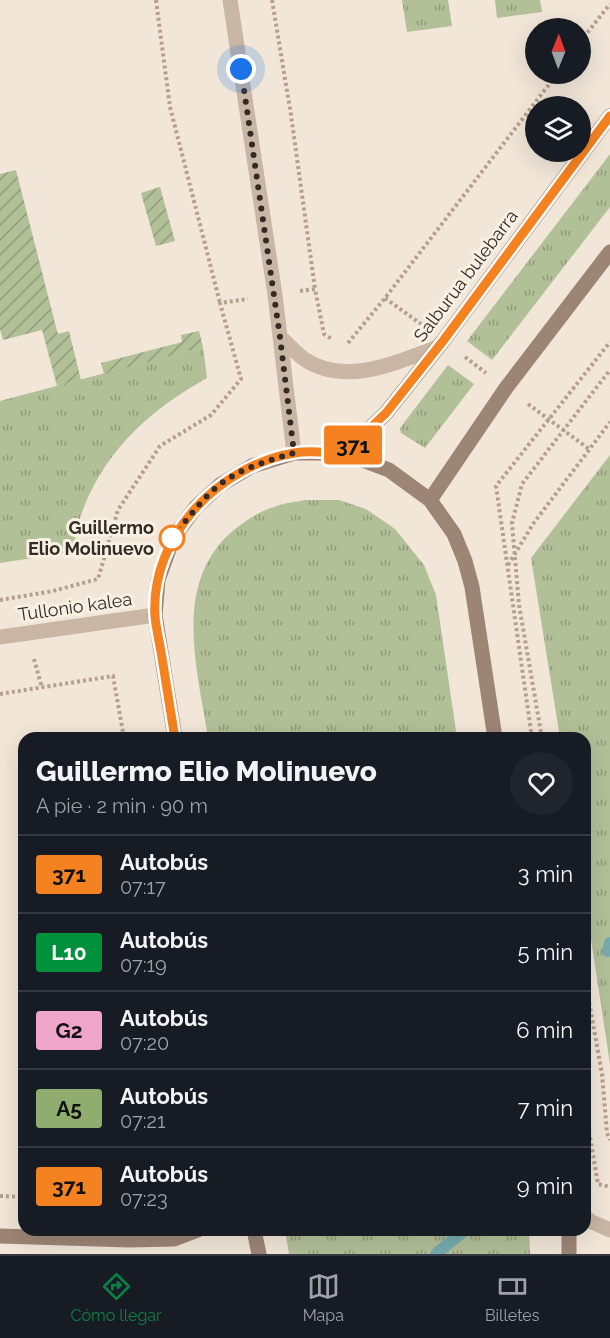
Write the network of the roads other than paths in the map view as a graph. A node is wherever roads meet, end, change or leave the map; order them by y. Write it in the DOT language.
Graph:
graph roads {
  1 [pos="230,0"];
  2 [pos="610,116"];
  3 [pos="610,252"];
  4 [pos="280,337"];
  5 [pos="438,347"];
  6 [pos="294,453"];
  7 [pos="344,453"];
  8 [pos="430,500"];
  9 [pos="155,615"];
  10 [pos="0,637"];
  11 [pos="174,732"];
  12 [pos="494,732"];
  13 [pos="591,1221"];
  14 [pos="610,1230"];
  15 [pos="0,1236"];
  16 [pos="182,1236"];
  17 [pos="255,1236"];
  18 [pos="569,1236"];
  19 [pos="259,1254"];
  20 [pos="569,1254"];
  1 -- 4 [label="street"];
  2 -- 5 [label="main road, Salburua bulebarra"];
  3 -- 8 [label="main road"];
  4 -- 5 [label="street"];
  4 -- 6 [label="street"];
  5 -- 7 [label="main road, Salburua bulebarra"];
  6 -- 7 [label="main road"];
  6 -- 9 [label="main road"];
  7 -- 8 [label="main road"];
  8 -- 12 [label="main road"];
  9 -- 10 [label="street, Tullonio kalea"];
  9 -- 11 [label="main road"];
  13 -- 14 [label="street"];
  15 -- 16 [label="main road"];
  17 -- 19 [label="main road"];
  18 -- 20 [label="main road"];
}
